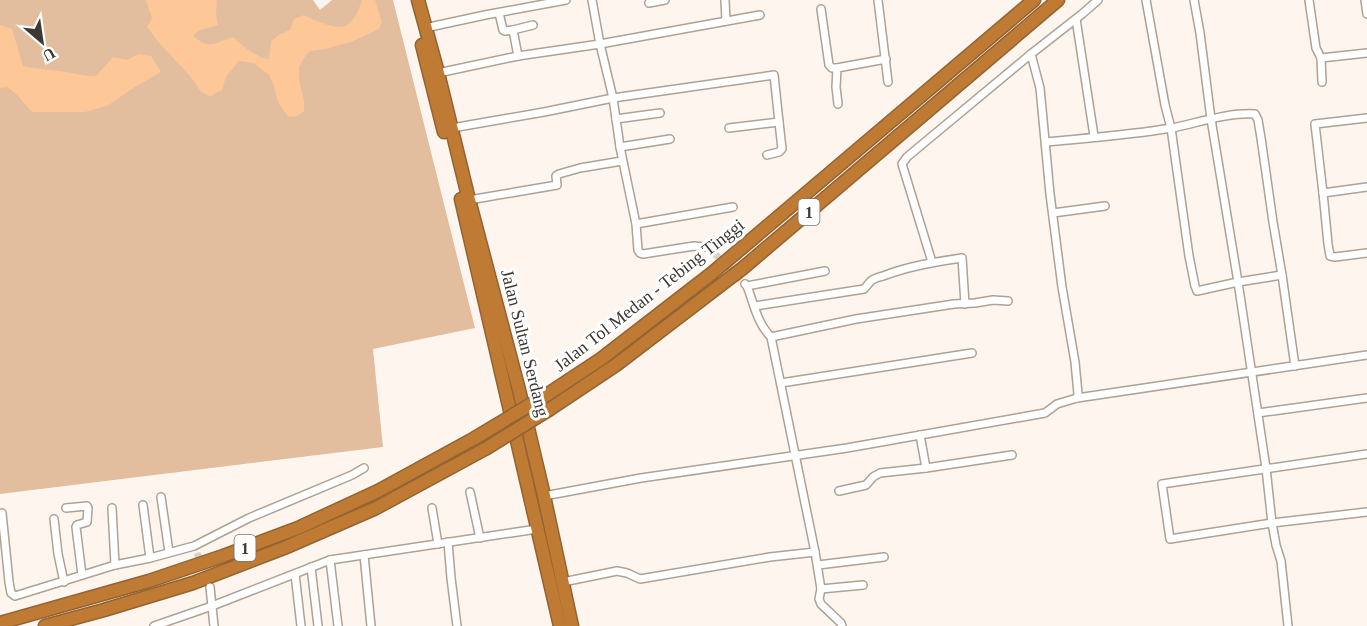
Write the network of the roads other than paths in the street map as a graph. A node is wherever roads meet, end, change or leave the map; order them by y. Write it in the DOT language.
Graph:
graph roads {
  1 [pos="410,0"];
  2 [pos="418,0"];
  3 [pos="566,0"];
  4 [pos="592,0"];
  5 [pos="665,0"];
  6 [pos="725,0"];
  7 [pos="878,0"];
  8 [pos="1034,0"];
  9 [pos="1058,0"];
  10 [pos="1098,0"];
  11 [pos="1147,0"];
  12 [pos="1194,0"];
  13 [pos="1309,0"];
  14 [pos="1365,0"];
  15 [pos="649,3"];
  16 [pos="821,9"];
  17 [pos="499,13"];
  18 [pos="1367,14"];
  19 [pos="760,15"];
  20 [pos="1076,19"];
  21 [pos="726,21"];
  22 [pos="533,25"];
  23 [pos="425,28"];
  24 [pos="513,30"];
  25 [pos="600,44"];
  26 [pos="1367,53"];
  27 [pos="1031,54"];
  28 [pos="518,56"];
  29 [pos="1321,58"];
  30 [pos="886,59"];
  31 [pos="837,68"];
  32 [pos="438,73"];
  33 [pos="888,82"];
  34 [pos="1323,82"];
  35 [pos="613,98"];
  36 [pos="838,104"];
  37 [pos="660,113"];
  38 [pos="1367,118"];
  39 [pos="616,119"];
  40 [pos="1211,119"];
  41 [pos="779,122"];
  42 [pos="452,128"];
  43 [pos="729,128"];
  44 [pos="1171,128"];
  45 [pos="1094,136"];
  46 [pos="670,139"];
  47 [pos="1046,142"];
  48 [pos="620,147"];
  49 [pos="767,154"];
  50 [pos="622,161"];
  51 [pos="1367,187"];
  52 [pos="1323,193"];
  53 [pos="469,200"];
  54 [pos="1105,206"];
  55 [pos="733,207"];
  56 [pos="1053,213"];
  57 [pos="636,224"];
  58 [pos="705,247"];
  59 [pos="1367,253"];
  60 [pos="932,262"];
  61 [pos="825,271"];
  62 [pos="1282,275"];
  63 [pos="1238,282"];
  64 [pos="1008,301"];
  65 [pos="965,304"];
  66 [pos="755,306"];
  67 [pos="493,313"];
  68 [pos="771,337"];
  69 [pos="972,353"];
  70 [pos="1367,355"];
  71 [pos="1295,366"];
  72 [pos="1252,373"];
  73 [pos="780,383"];
  74 [pos="1077,398"];
  75 [pos="1367,398"];
  76 [pos="1258,413"];
  77 [pos="920,435"];
  78 [pos="1367,454"];
  79 [pos="1012,455"];
  80 [pos="795,456"];
  81 [pos="364,468"];
  82 [pos="926,468"];
  83 [pos="1266,468"];
  84 [pos="470,492"];
  85 [pos="839,492"];
  86 [pos="544,496"];
  87 [pos="161,497"];
  88 [pos="143,505"];
  89 [pos="66,508"];
  90 [pos="112,508"];
  91 [pos="432,508"];
  92 [pos="1367,512"];
  93 [pos="2,513"];
  94 [pos="54,519"];
  95 [pos="1272,523"];
  96 [pos="537,529"];
  97 [pos="480,538"];
  98 [pos="448,542"];
  99 [pos="438,544"];
  100 [pos="169,552"];
  101 [pos="815,552"];
  102 [pos="364,555"];
  103 [pos="884,557"];
  104 [pos="150,558"];
  105 [pos="330,560"];
  106 [pos="115,565"];
  107 [pos="818,565"];
  108 [pos="312,567"];
  109 [pos="295,574"];
  110 [pos="82,575"];
  111 [pos="64,582"];
  112 [pos="563,582"];
  113 [pos="864,585"];
  114 [pos="210,587"];
  115 [pos="821,589"];
  116 [pos="212,606"];
  117 [pos="0,623"];
  118 [pos="175,623"];
  119 [pos="45,626"];
  120 [pos="154,626"];
  121 [pos="214,626"];
  122 [pos="301,626"];
  123 [pos="318,626"];
  124 [pos="338,626"];
  125 [pos="371,626"];
  126 [pos="457,626"];
  127 [pos="560,626"];
  128 [pos="572,626"];
  129 [pos="843,626"];
  130 [pos="1288,626"];
  1 -- 67 [label="highway, Jalan Sultan Serdang"];
  2 -- 23 [label="highway, Jalan Sultan Serdang"];
  3 -- 17 [label="street"];
  4 -- 25 [label="street"];
  5 -- 15 [label="street"];
  6 -- 21 [label="street"];
  7 -- 30 [label="street"];
  8 -- 117 [label="highway, Jalan Tol Medan - Tebing Tinggi / 1, bridge"];
  9 -- 119 [label="highway, Jalan Tol Medan - Tebing Tinggi / 1, bridge"];
  10 -- 20 [label="street"];
  11 -- 44 [label="street"];
  12 -- 40 [label="street"];
  13 -- 29 [label="street"];
  14 -- 18 [label="street"];
  16 -- 31 [label="street"];
  17 -- 23 [label="street"];
  17 -- 24 [label="street"];
  19 -- 21 [label="street"];
  20 -- 27 [label="street"];
  20 -- 45 [label="street"];
  21 -- 25 [label="street"];
  22 -- 24 [label="street"];
  23 -- 32 [label="highway, Jalan Sultan Serdang"];
  24 -- 28 [label="street"];
  25 -- 28 [label="street"];
  25 -- 35 [label="street"];
  26 -- 29 [label="street"];
  27 -- 47 [label="street"];
  27 -- 60 [label="street"];
  28 -- 32 [label="street"];
  29 -- 34 [label="street"];
  30 -- 31 [label="street"];
  30 -- 33 [label="street"];
  31 -- 36 [label="street"];
  32 -- 42 [label="highway, Jalan Sultan Serdang"];
  35 -- 39 [label="street"];
  35 -- 41 [label="street"];
  35 -- 42 [label="street"];
  37 -- 39 [label="street"];
  38 -- 52 [label="street"];
  39 -- 48 [label="street"];
  40 -- 44 [label="street"];
  40 -- 62 [label="street"];
  40 -- 63 [label="street"];
  41 -- 43 [label="street"];
  41 -- 49 [label="street"];
  42 -- 53 [label="highway, Jalan Sultan Serdang"];
  44 -- 45 [label="street"];
  44 -- 63 [label="street"];
  45 -- 47 [label="street"];
  46 -- 48 [label="street"];
  47 -- 56 [label="street"];
  48 -- 50 [label="street"];
  50 -- 53 [label="street"];
  50 -- 57 [label="street"];
  51 -- 52 [label="street"];
  52 -- 59 [label="street"];
  53 -- 67 [label="highway, Jalan Sultan Serdang"];
  54 -- 56 [label="street"];
  55 -- 57 [label="street"];
  56 -- 74 [label="street"];
  57 -- 58 [label="street"];
  60 -- 65 [label="street"];
  60 -- 66 [label="street"];
  61 -- 66 [label="street"];
  62 -- 63 [label="street"];
  62 -- 71 [label="street"];
  63 -- 72 [label="street"];
  64 -- 65 [label="street"];
  65 -- 68 [label="street"];
  66 -- 68 [label="street"];
  67 -- 86 [label="highway, Jalan Sultan Serdang"];
  67 -- 96 [label="highway, Jalan Sultan Serdang"];
  68 -- 73 [label="street"];
  69 -- 73 [label="street"];
  70 -- 71 [label="street"];
  71 -- 72 [label="street"];
  72 -- 74 [label="street"];
  72 -- 76 [label="street"];
  73 -- 80 [label="street"];
  74 -- 77 [label="street"];
  75 -- 76 [label="street"];
  76 -- 83 [label="street"];
  77 -- 80 [label="street"];
  77 -- 82 [label="street"];
  78 -- 83 [label="street"];
  79 -- 82 [label="street"];
  80 -- 86 [label="street"];
  80 -- 101 [label="street"];
  81 -- 100 [label="street"];
  82 -- 85 [label="street"];
  83 -- 95 [label="street"];
  83 -- 95 [label="street"];
  84 -- 97 [label="street"];
  86 -- 112 [label="highway, Jalan Sultan Serdang"];
  87 -- 100 [label="street"];
  88 -- 104 [label="street"];
  89 -- 110 [label="street"];
  90 -- 106 [label="street"];
  91 -- 99 [label="street"];
  92 -- 95 [label="street"];
  93 -- 111 [label="street"];
  94 -- 111 [label="street"];
  95 -- 130 [label="street"];
  96 -- 97 [label="street"];
  96 -- 127 [label="highway, Jalan Sultan Serdang"];
  97 -- 98 [label="street"];
  98 -- 99 [label="street"];
  98 -- 126 [label="street"];
  99 -- 102 [label="street"];
  100 -- 104 [label="street"];
  101 -- 107 [label="street"];
  101 -- 112 [label="street"];
  102 -- 105 [label="street"];
  102 -- 125 [label="street"];
  103 -- 107 [label="street"];
  104 -- 106 [label="street"];
  105 -- 108 [label="street"];
  105 -- 124 [label="street"];
  106 -- 110 [label="street"];
  107 -- 115 [label="street"];
  108 -- 109 [label="street"];
  108 -- 123 [label="street"];
  109 -- 116 [label="street"];
  109 -- 122 [label="street"];
  110 -- 111 [label="street"];
  112 -- 128 [label="highway, Jalan Sultan Serdang"];
  113 -- 115 [label="street"];
  114 -- 116 [label="street"];
  115 -- 129 [label="street"];
  116 -- 118 [label="street"];
  116 -- 121 [label="street"];
  118 -- 120 [label="street"];
}
